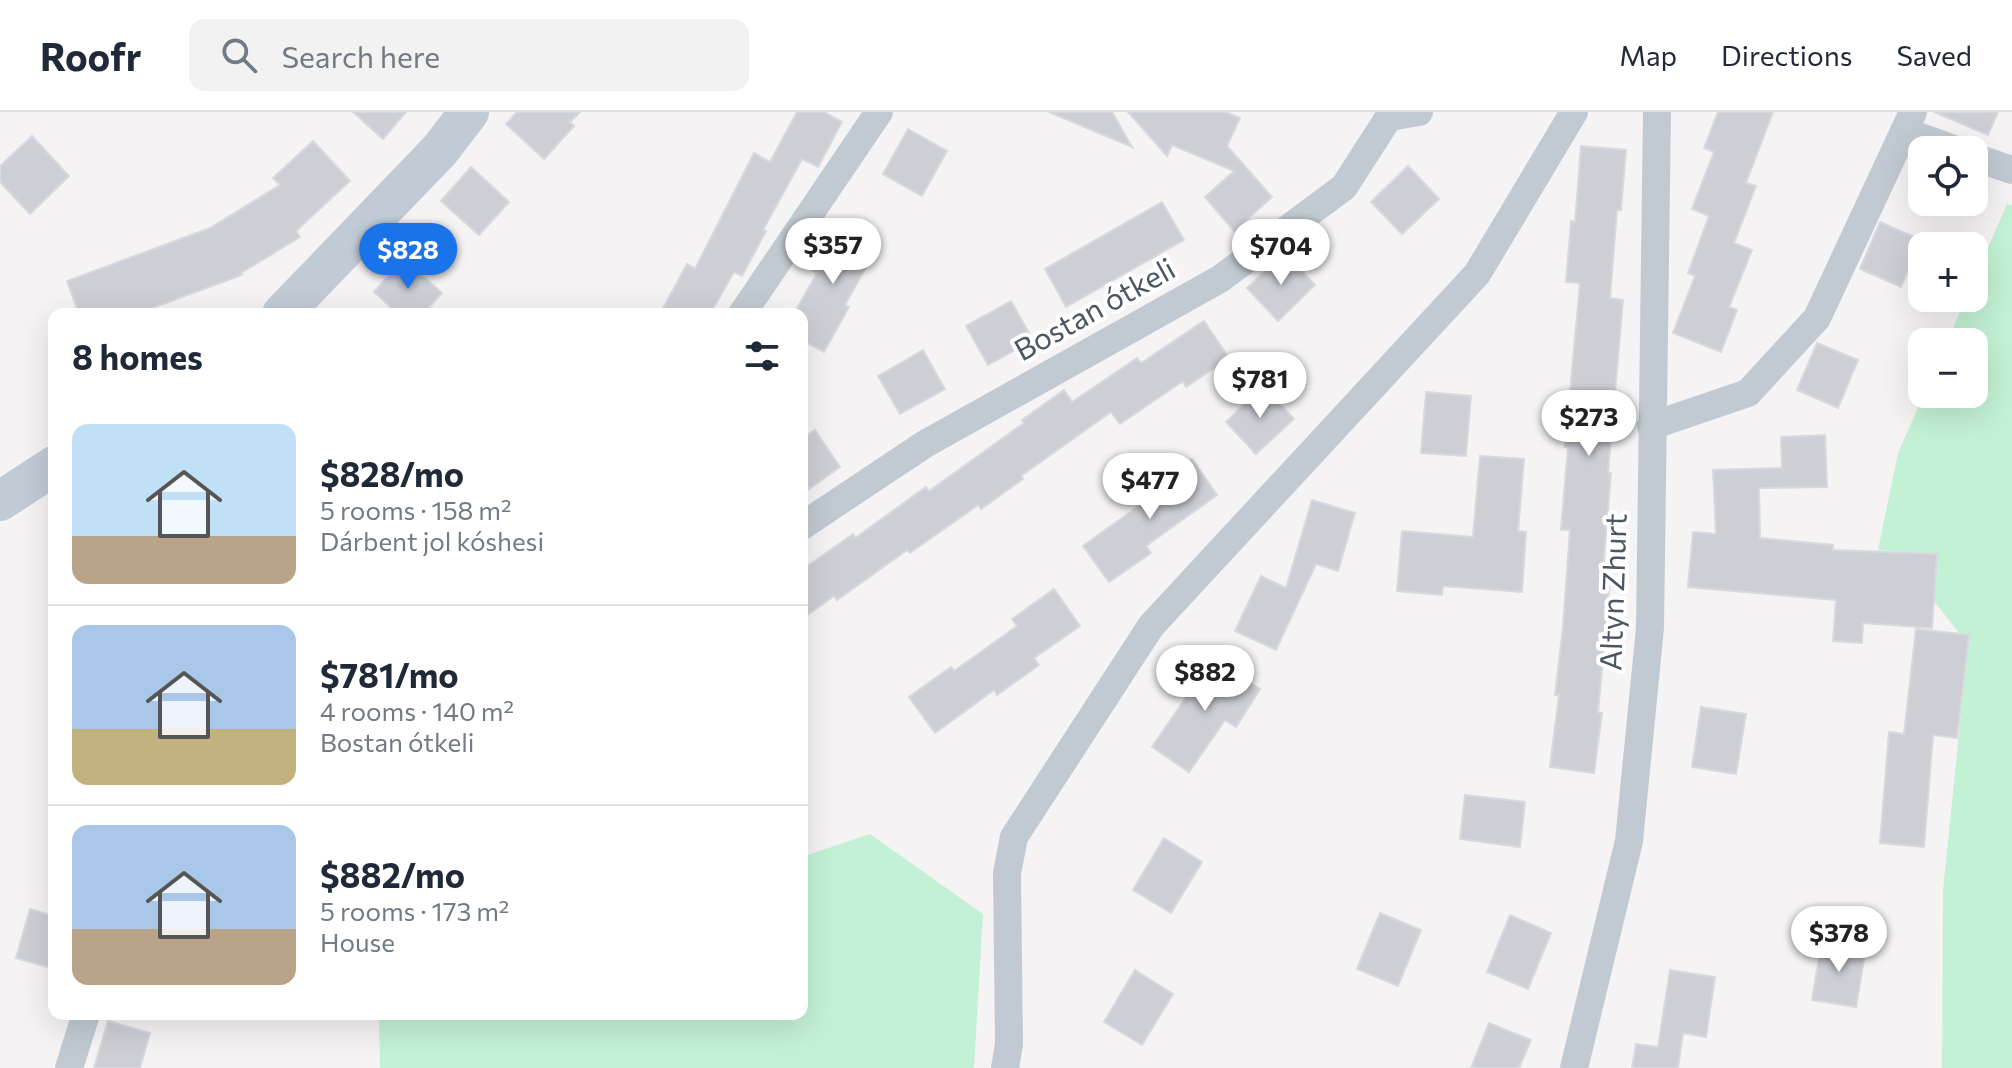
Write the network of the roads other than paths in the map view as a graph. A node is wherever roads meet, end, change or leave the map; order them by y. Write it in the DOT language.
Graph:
graph roads {
  1 [pos="469,112"];
  2 [pos="879,112"];
  3 [pos="1419,112"];
  4 [pos="1574,112"];
  5 [pos="1657,112"];
  6 [pos="1908,122"];
  7 [pos="1932,136"];
  8 [pos="1988,162"];
  9 [pos="2012,170"];
  10 [pos="288,308"];
  11 [pos="746,308"];
  12 [pos="1651,426"];
  13 [pos="48,470"];
  14 [pos="0,501"];
  15 [pos="808,522"];
  16 [pos="84,1020"];
  17 [pos="69,1068"];
  18 [pos="1005,1068"];
  19 [pos="1574,1068"];
  1 -- 10 [label="main road"];
  2 -- 11 [label="street"];
  3 -- 15 [label="street, Bostan ótkeli"];
  4 -- 18 [label="street"];
  5 -- 12 [label="street, Altyn Zhurt"];
  6 -- 7 [label="street"];
  6 -- 12 [label="street"];
  8 -- 9 [label="street"];
  12 -- 19 [label="street, Altyn Zhurt"];
  13 -- 14 [label="main road"];
  16 -- 17 [label="street"];
}
